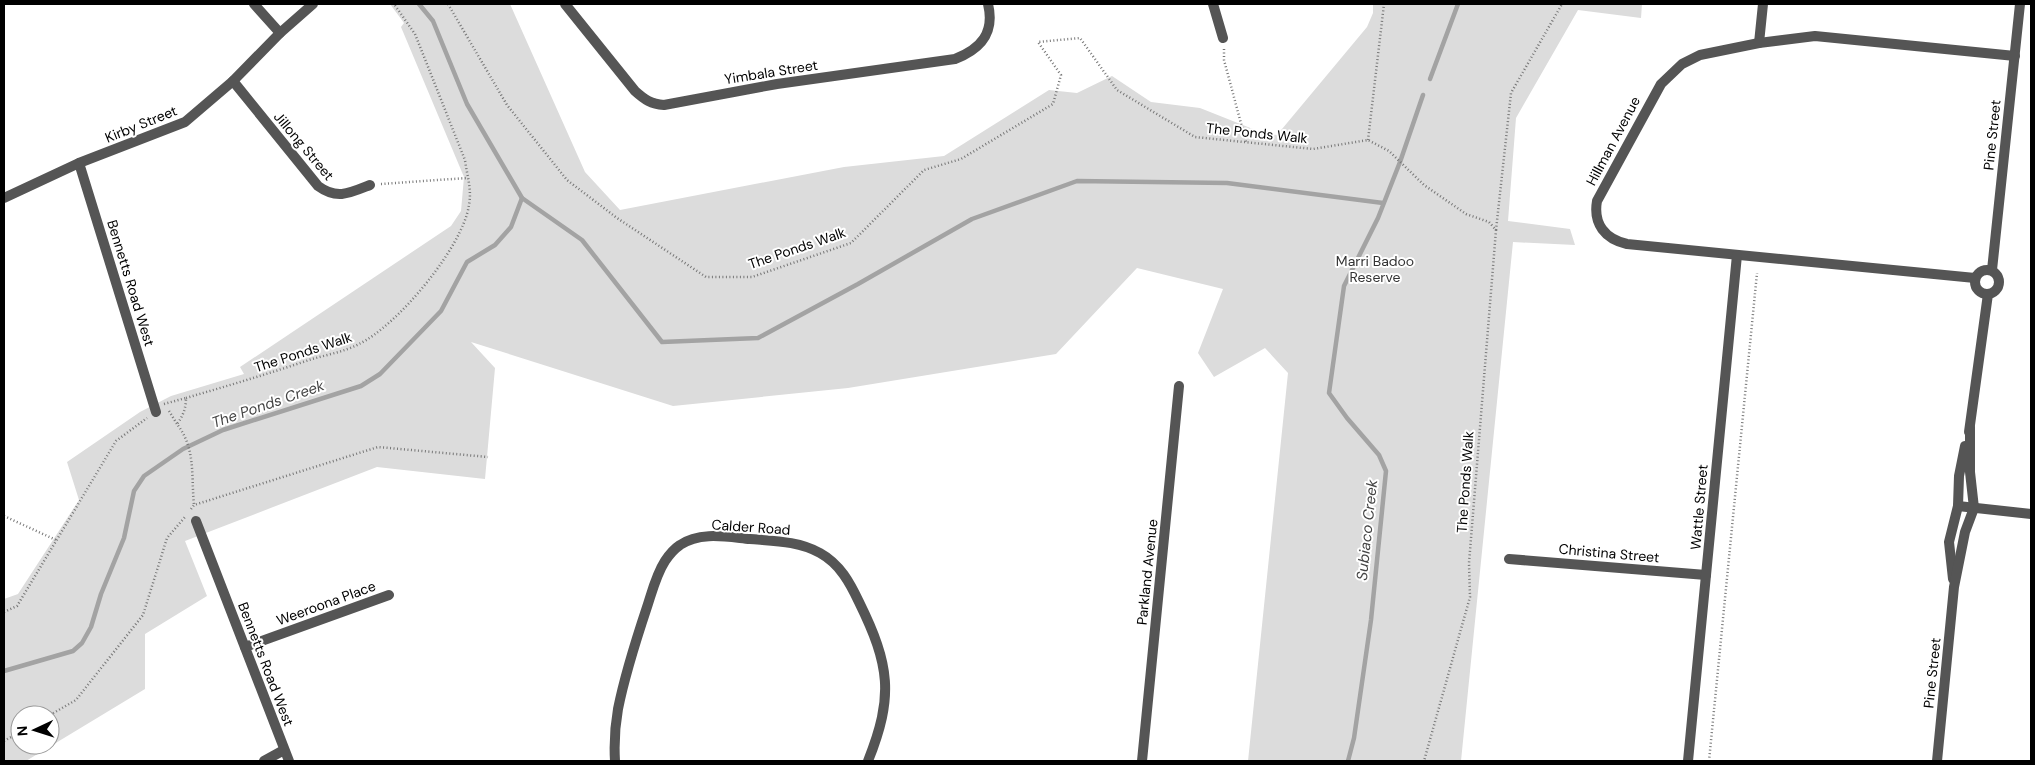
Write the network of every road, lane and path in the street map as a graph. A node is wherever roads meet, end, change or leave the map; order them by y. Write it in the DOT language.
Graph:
graph roads {
  1 [pos="254,4"];
  2 [pos="313,4"];
  3 [pos="394,4"];
  4 [pos="448,4"];
  5 [pos="565,4"];
  6 [pos="988,4"];
  7 [pos="1213,4"];
  8 [pos="1384,4"];
  9 [pos="1562,4"];
  10 [pos="1763,4"];
  11 [pos="2020,4"];
  12 [pos="280,33"];
  13 [pos="1223,38"];
  14 [pos="1759,43"];
  15 [pos="2015,56"];
  16 [pos="233,81"];
  17 [pos="1368,140"];
  18 [pos="1246,142"];
  19 [pos="79,163"];
  20 [pos="467,178"];
  21 [pos="370,185"];
  22 [pos="4,198"];
  23 [pos="1496,230"];
  24 [pos="1737,255"];
  25 [pos="1992,270"];
  26 [pos="1757,273"];
  27 [pos="1975,278"];
  28 [pos="1988,294"];
  29 [pos="1179,386"];
  30 [pos="186,398"];
  31 [pos="158,410"];
  32 [pos="177,424"];
  33 [pos="1970,427"];
  34 [pos="488,457"];
  35 [pos="194,506"];
  36 [pos="1958,506"];
  37 [pos="1974,508"];
  38 [pos="2031,514"];
  39 [pos="4,516"];
  40 [pos="196,521"];
  41 [pos="56,540"];
  42 [pos="1509,558"];
  43 [pos="1706,575"];
  44 [pos="1954,587"];
  45 [pos="389,595"];
  46 [pos="4,612"];
  47 [pos="245,647"];
  48 [pos="60,709"];
  49 [pos="284,750"];
  50 [pos="264,761"];
  51 [pos="289,761"];
  52 [pos="615,761"];
  53 [pos="868,761"];
  54 [pos="1142,761"];
  55 [pos="1424,761"];
  56 [pos="1688,761"];
  57 [pos="1709,761"];
  58 [pos="1937,761"];
  1 -- 12 [label="street"];
  2 -- 12 [label="street, Kirby Street"];
  3 -- 20 [label="path, The Ponds Walk"];
  4 -- 18 [label="path, The Ponds Walk"];
  5 -- 6 [label="street, Yimbala Street"];
  7 -- 13 [label="street"];
  8 -- 17 [label="path"];
  9 -- 23 [label="path, The Ponds Walk"];
  10 -- 14 [label="street"];
  11 -- 15 [label="street, Pine Street"];
  12 -- 16 [label="street, Kirby Street"];
  13 -- 18 [label="path"];
  14 -- 15 [label="street, Hillman Avenue"];
  14 -- 24 [label="street, Hillman Avenue"];
  15 -- 25 [label="street, Pine Street"];
  16 -- 19 [label="street, Kirby Street"];
  16 -- 21 [label="street, Jillong Street"];
  17 -- 18 [label="path, The Ponds Walk"];
  17 -- 23 [label="path"];
  19 -- 22 [label="street, Kirby Street"];
  19 -- 31 [label="street, Bennetts Road West"];
  20 -- 21 [label="path"];
  20 -- 30 [label="path, The Ponds Walk"];
  23 -- 55 [label="path, The Ponds Walk"];
  24 -- 27 [label="street, Hillman Avenue"];
  24 -- 43 [label="street, Wattle Street"];
  25 -- 27 [label="street"];
  25 -- 28 [label="street"];
  26 -- 57 [label="path"];
  27 -- 28 [label="street"];
  28 -- 33 [label="street, Pine Street"];
  29 -- 54 [label="street, Parkland Avenue"];
  30 -- 31 [label="path, The Ponds Walk"];
  30 -- 32 [label="path"];
  31 -- 32 [label="path"];
  31 -- 41 [label="path, The Ponds Walk"];
  32 -- 35 [label="path"];
  33 -- 36 [label="street, Pine Street"];
  33 -- 37 [label="street, Pine Street"];
  34 -- 35 [label="path"];
  35 -- 40 [label="path"];
  35 -- 48 [label="path"];
  36 -- 37 [label="street"];
  36 -- 44 [label="street, Pine Street"];
  37 -- 38 [label="street"];
  37 -- 44 [label="street, Pine Street"];
  39 -- 41 [label="path"];
  40 -- 47 [label="street, Bennetts Road West"];
  41 -- 46 [label="path, The Ponds Walk"];
  42 -- 43 [label="street, Christina Street"];
  43 -- 56 [label="street, Wattle Street"];
  44 -- 58 [label="street, Pine Street"];
  45 -- 47 [label="street, Weeroona Place"];
  47 -- 49 [label="street, Bennetts Road West"];
  49 -- 50 [label="street"];
  49 -- 51 [label="street, Bennetts Road West"];
  52 -- 53 [label="street, Calder Road"];
}
